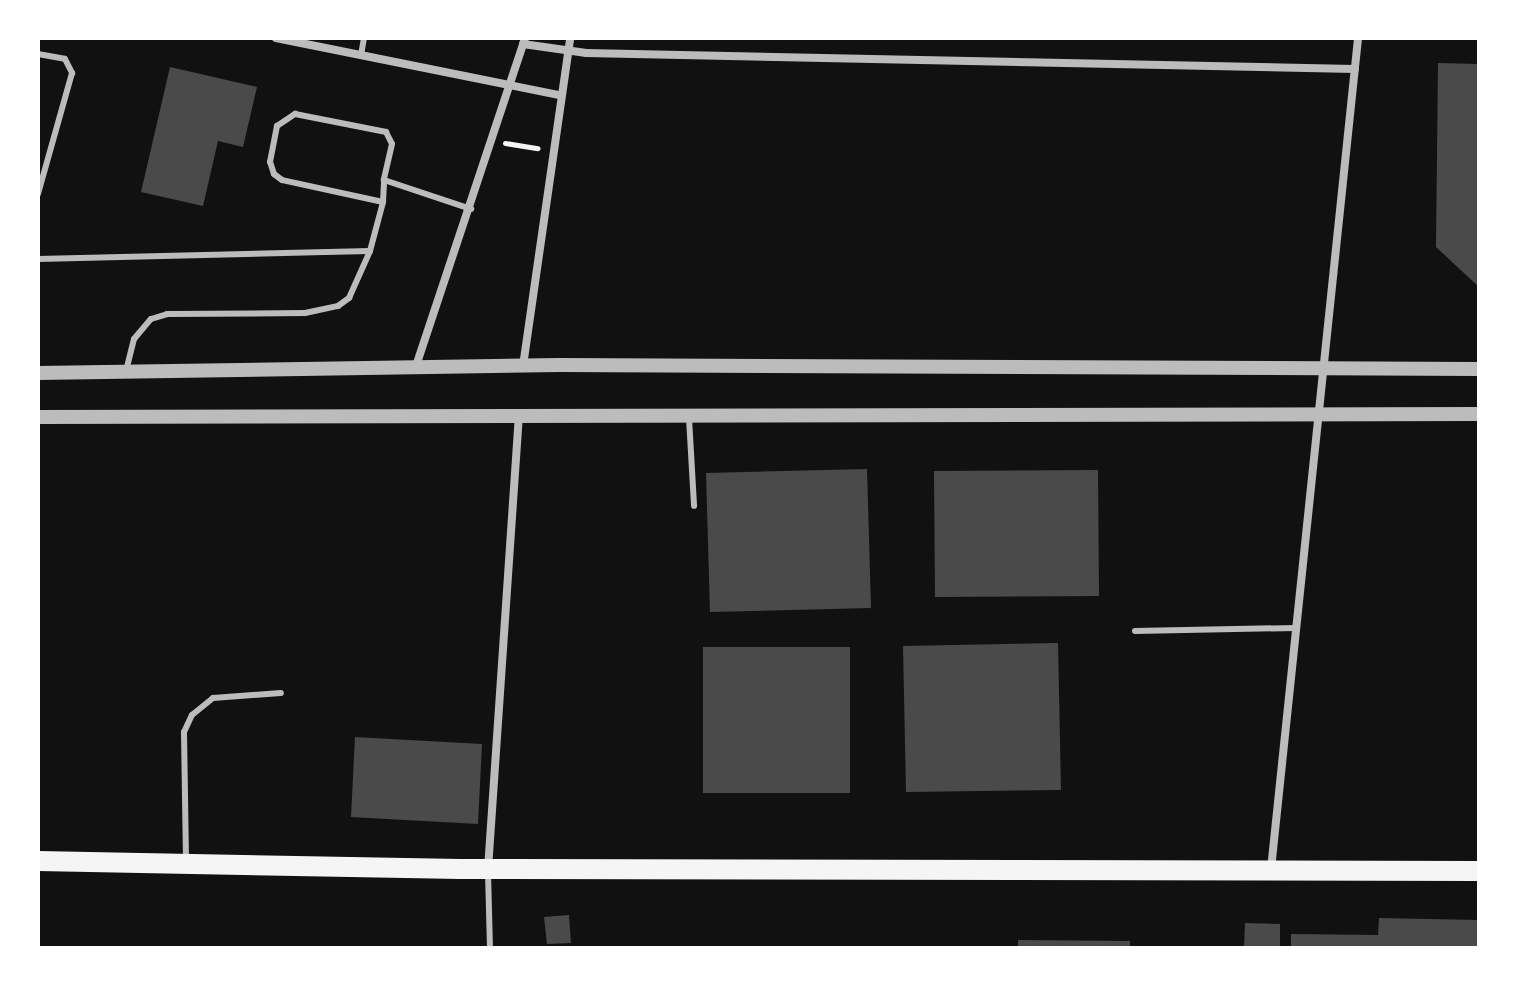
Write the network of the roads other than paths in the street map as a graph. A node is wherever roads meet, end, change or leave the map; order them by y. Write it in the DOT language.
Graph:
graph roads {
  1 [pos="276,38"];
  2 [pos="364,38"];
  3 [pos="570,38"];
  4 [pos="1358,38"];
  5 [pos="524,41"];
  6 [pos="566,51"];
  7 [pos="38,54"];
  8 [pos="361,55"];
  9 [pos="1355,69"];
  10 [pos="510,86"];
  11 [pos="559,95"];
  12 [pos="384,180"];
  13 [pos="38,194"];
  14 [pos="383,202"];
  15 [pos="471,209"];
  16 [pos="370,251"];
  17 [pos="38,259"];
  18 [pos="416,366"];
  19 [pos="523,366"];
  20 [pos="1323,368"];
  21 [pos="1479,369"];
  22 [pos="126,372"];
  23 [pos="38,373"];
  24 [pos="1479,414"];
  25 [pos="519,416"];
  26 [pos="38,417"];
  27 [pos="689,417"];
  28 [pos="1318,418"];
  29 [pos="694,506"];
  30 [pos="1296,628"];
  31 [pos="1135,631"];
  32 [pos="281,693"];
  33 [pos="38,861"];
  34 [pos="187,864"];
  35 [pos="488,869"];
  36 [pos="1271,870"];
  37 [pos="1479,871"];
  38 [pos="490,948"];
  1 -- 8 [label="street"];
  2 -- 8 [label="lane"];
  3 -- 6 [label="street"];
  4 -- 9 [label="street"];
  5 -- 6 [label="street"];
  5 -- 10 [label="street"];
  6 -- 9 [label="street"];
  6 -- 11 [label="street"];
  7 -- 13 [label="lane"];
  8 -- 10 [label="street"];
  9 -- 20 [label="street"];
  10 -- 11 [label="street"];
  10 -- 15 [label="street"];
  11 -- 19 [label="street"];
  12 -- 14 [label="lane"];
  12 -- 14 [label="lane"];
  12 -- 15 [label="lane"];
  14 -- 16 [label="lane"];
  15 -- 18 [label="street"];
  16 -- 17 [label="lane"];
  16 -- 22 [label="lane"];
  18 -- 19 [label="street"];
  18 -- 22 [label="street"];
  19 -- 20 [label="street"];
  20 -- 21 [label="street"];
  20 -- 28 [label="street"];
  22 -- 23 [label="street"];
  24 -- 28 [label="street"];
  25 -- 26 [label="street"];
  25 -- 27 [label="street"];
  25 -- 35 [label="street"];
  27 -- 28 [label="street"];
  27 -- 29 [label="lane"];
  28 -- 30 [label="street"];
  30 -- 31 [label="lane"];
  30 -- 36 [label="street"];
  32 -- 34 [label="lane"];
  33 -- 34 [label="main road"];
  34 -- 35 [label="main road"];
  35 -- 36 [label="main road"];
  35 -- 38 [label="lane"];
  36 -- 37 [label="main road"];
}
